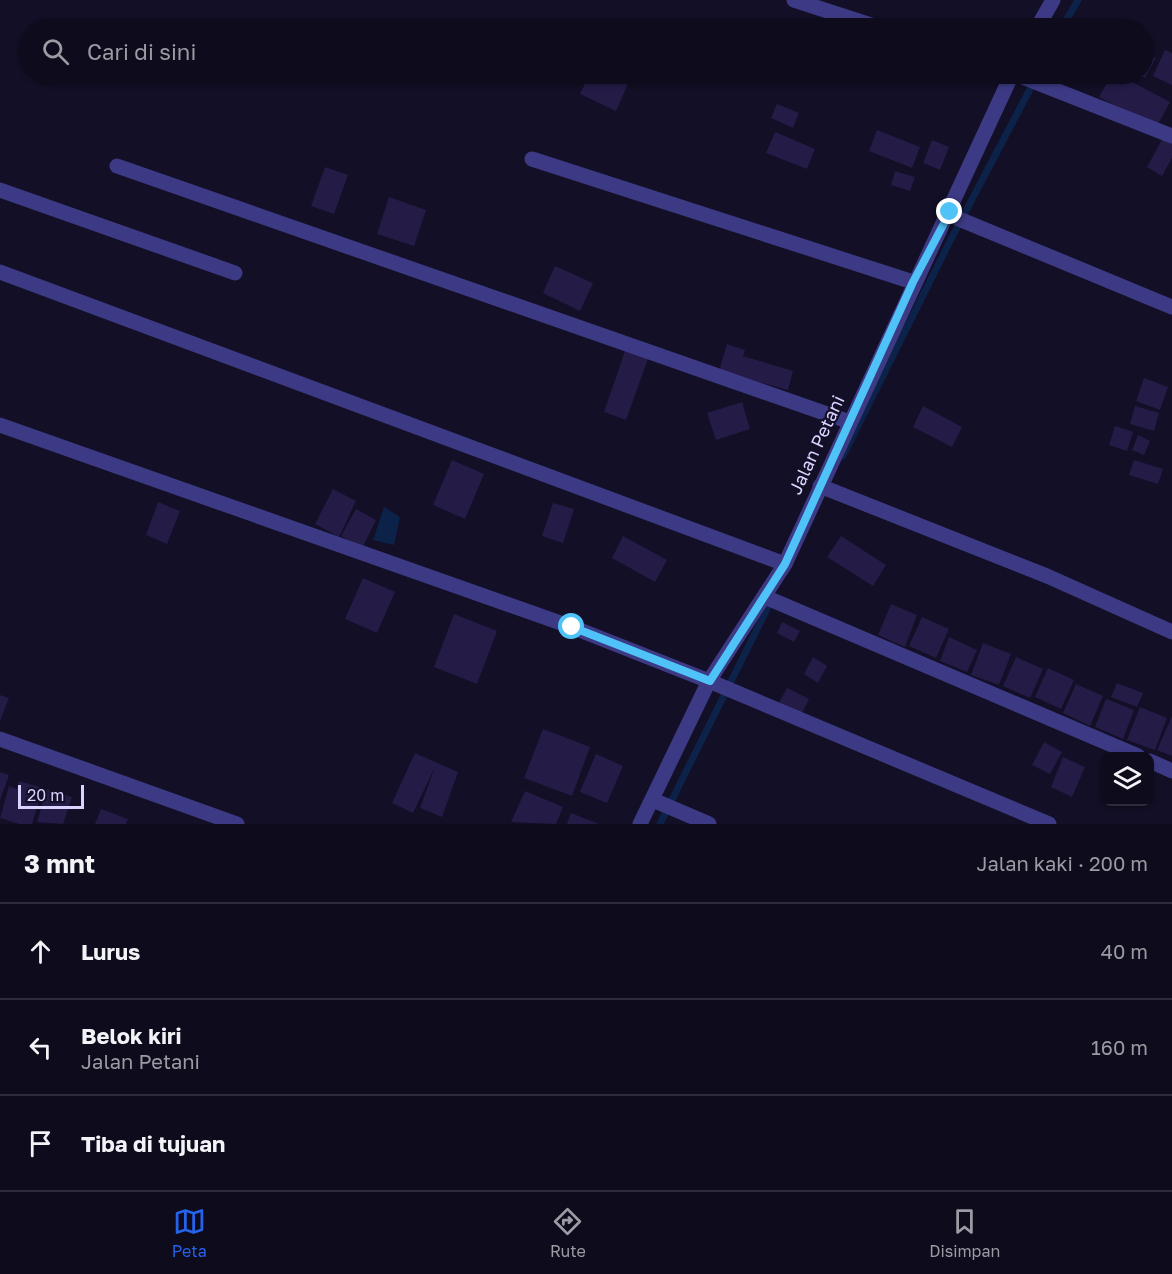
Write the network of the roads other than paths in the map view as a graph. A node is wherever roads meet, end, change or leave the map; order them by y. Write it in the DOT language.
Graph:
graph roads {
  1 [pos="794,0"];
  2 [pos="1053,0"];
  3 [pos="849,18"];
  4 [pos="1043,18"];
  5 [pos="1012,84"];
  6 [pos="1040,84"];
  7 [pos="1172,136"];
  8 [pos="532,159"];
  9 [pos="117,166"];
  10 [pos="0,190"];
  11 [pos="954,216"];
  12 [pos="0,272"];
  13 [pos="235,273"];
  14 [pos="913,282"];
  15 [pos="1172,307"];
  16 [pos="850,422"];
  17 [pos="0,425"];
  18 [pos="820,486"];
  19 [pos="785,564"];
  20 [pos="765,597"];
  21 [pos="1172,632"];
  22 [pos="710,681"];
  23 [pos="0,739"];
  24 [pos="1129,752"];
  25 [pos="1154,763"];
  26 [pos="1172,771"];
  27 [pos="657,802"];
  28 [pos="237,824"];
  29 [pos="640,824"];
  30 [pos="709,824"];
  31 [pos="1049,824"];
  1 -- 3 [label="street"];
  2 -- 4 [label="street"];
  5 -- 11 [label="street, Jalan Petani"];
  6 -- 7 [label="street"];
  8 -- 14 [label="street"];
  9 -- 16 [label="street"];
  10 -- 13 [label="street"];
  11 -- 14 [label="street, Jalan Petani"];
  11 -- 15 [label="street"];
  12 -- 19 [label="street"];
  14 -- 16 [label="street, Jalan Petani"];
  16 -- 18 [label="street, Jalan Petani"];
  17 -- 22 [label="street"];
  18 -- 19 [label="street, Jalan Petani"];
  18 -- 21 [label="street"];
  19 -- 20 [label="street, Jalan Petani"];
  20 -- 22 [label="street, Jalan Petani"];
  20 -- 24 [label="street"];
  22 -- 27 [label="street, Jalan Petani"];
  22 -- 31 [label="street"];
  23 -- 28 [label="street"];
  25 -- 26 [label="street"];
  27 -- 29 [label="street, Jalan Petani"];
  27 -- 30 [label="street"];
}
